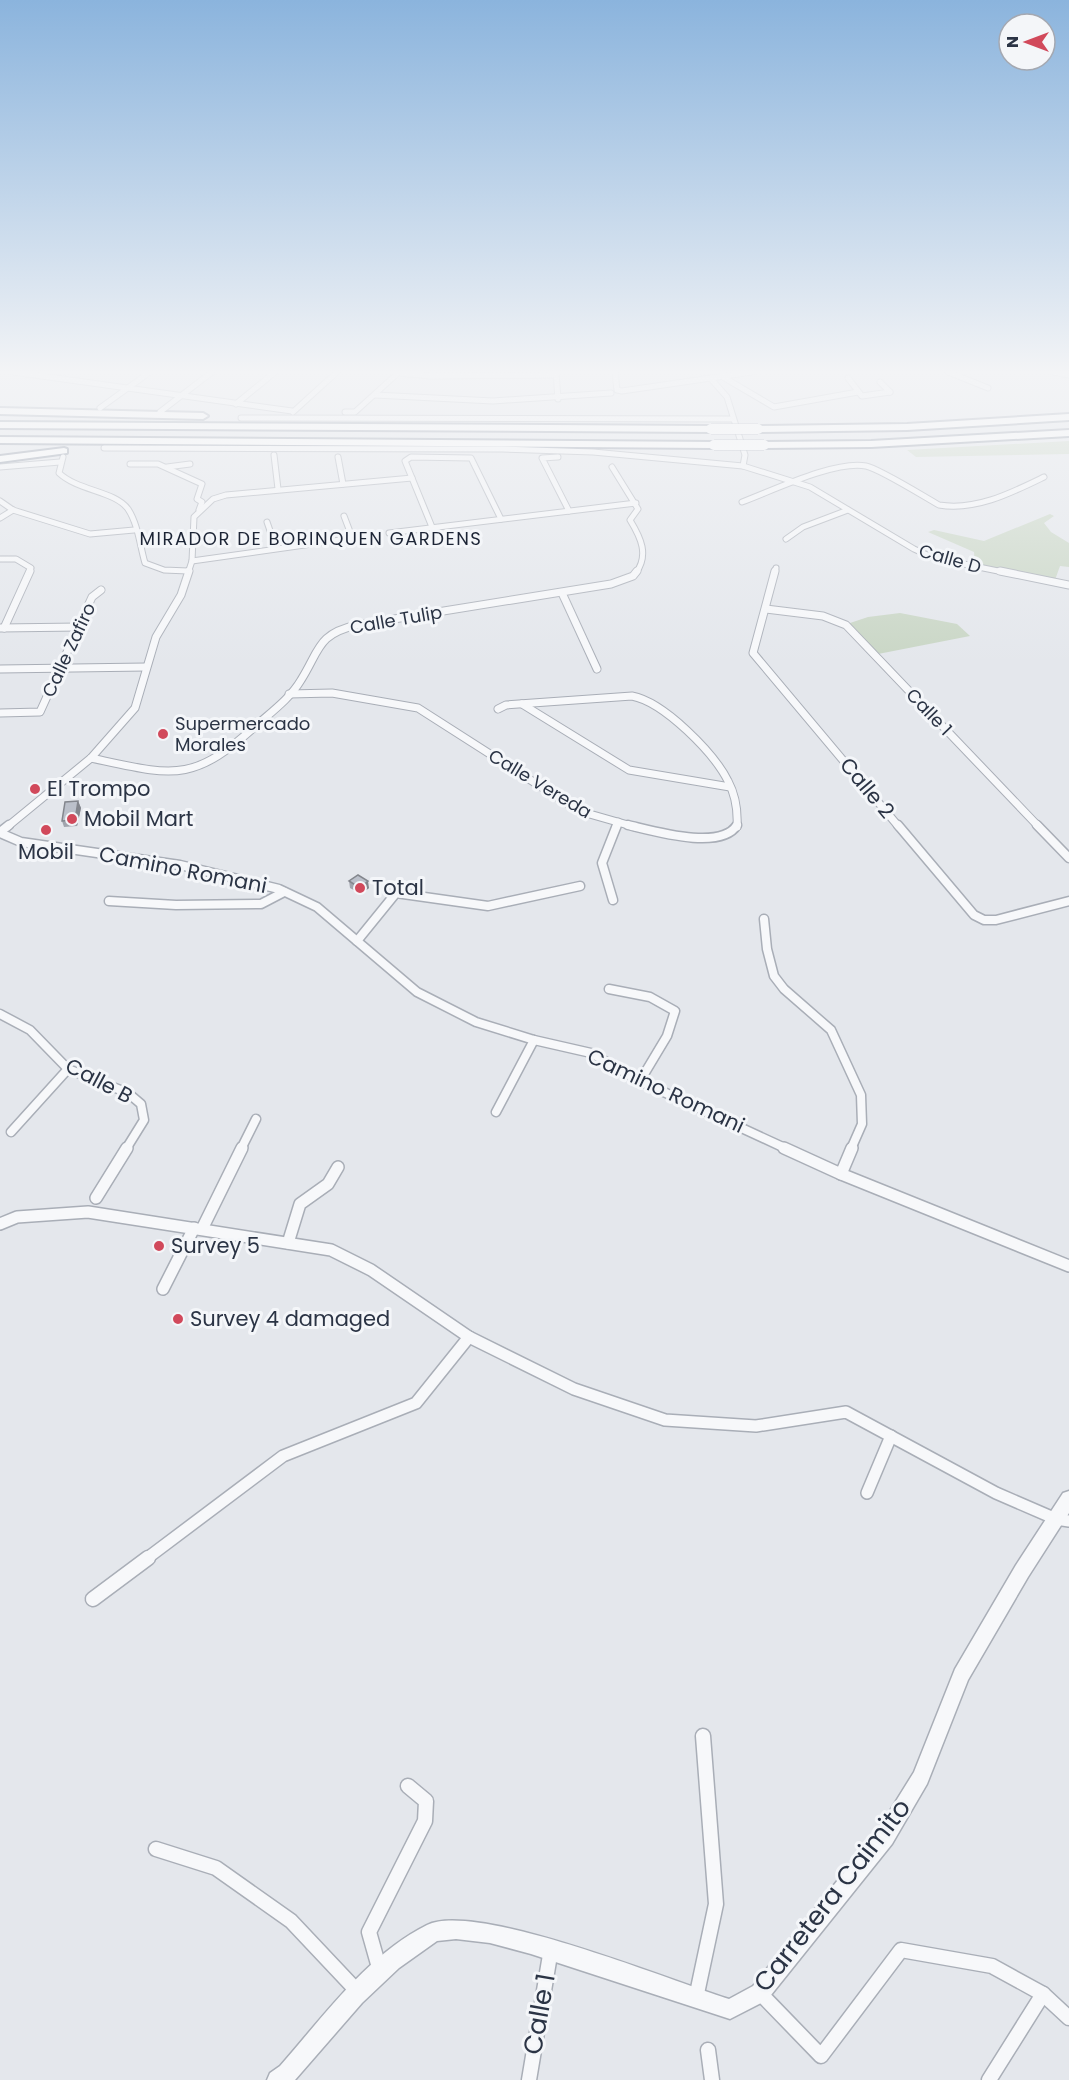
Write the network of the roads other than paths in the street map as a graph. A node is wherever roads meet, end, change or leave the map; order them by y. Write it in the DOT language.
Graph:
graph roads {
  1 [pos="60,469"];
  2 [pos="170,469"];
  3 [pos="276,469"];
  4 [pos="340,469"];
  5 [pos="408,469"];
  6 [pos="476,469"];
  7 [pos="548,469"];
  8 [pos="613,469"];
  9 [pos="753,469"];
  10 [pos="829,469"];
  11 [pos="872,469"];
  12 [pos="1044,477"];
  13 [pos="412,478"];
  14 [pos="798,483"];
  15 [pos="343,484"];
  16 [pos="278,489"];
  17 [pos="0,501"];
  18 [pos="742,502"];
  19 [pos="636,503"];
  20 [pos="13,510"];
  21 [pos="848,510"];
  22 [pos="569,511"];
  23 [pos="198,512"];
  24 [pos="344,516"];
  25 [pos="0,518"];
  26 [pos="501,519"];
  27 [pos="267,522"];
  28 [pos="432,527"];
  29 [pos="134,530"];
  30 [pos="388,533"];
  31 [pos="352,537"];
  32 [pos="361,537"];
  33 [pos="786,539"];
  34 [pos="276,548"];
  35 [pos="0,559"];
  36 [pos="192,561"];
  37 [pos="776,568"];
  38 [pos="188,571"];
  39 [pos="1069,585"];
  40 [pos="101,590"];
  41 [pos="562,593"];
  42 [pos="766,609"];
  43 [pos="79,627"];
  44 [pos="2,628"];
  45 [pos="146,667"];
  46 [pos="62,668"];
  47 [pos="0,669"];
  48 [pos="597,669"];
  49 [pos="289,694"];
  50 [pos="522,704"];
  51 [pos="498,709"];
  52 [pos="0,713"];
  53 [pos="91,758"];
  54 [pos="730,788"];
  55 [pos="618,822"];
  56 [pos="0,833"];
  57 [pos="1069,858"];
  58 [pos="580,886"];
  59 [pos="284,892"];
  60 [pos="613,900"];
  61 [pos="109,901"];
  62 [pos="1069,901"];
  63 [pos="764,919"];
  64 [pos="357,941"];
  65 [pos="609,989"];
  66 [pos="1,1016"];
  67 [pos="534,1040"];
  68 [pos="68,1069"];
  69 [pos="640,1081"];
  70 [pos="496,1112"];
  71 [pos="256,1119"];
  72 [pos="11,1132"];
  73 [pos="338,1167"];
  74 [pos="841,1174"];
  75 [pos="96,1198"];
  76 [pos="0,1224"];
  77 [pos="198,1228"];
  78 [pos="288,1243"];
  79 [pos="1069,1266"];
  80 [pos="163,1289"];
  81 [pos="469,1338"];
  82 [pos="891,1436"];
  83 [pos="867,1493"];
  84 [pos="1069,1499"];
  85 [pos="1062,1520"];
  86 [pos="93,1599"];
  87 [pos="703,1736"];
  88 [pos="408,1786"];
  89 [pos="156,1849"];
  90 [pos="551,1948"];
  91 [pos="380,1971"];
  92 [pos="760,1993"];
  93 [pos="359,1994"];
  94 [pos="1042,1994"];
  95 [pos="696,2000"];
  96 [pos="1069,2018"];
  97 [pos="708,2050"];
  98 [pos="277,2080"];
  99 [pos="529,2080"];
  100 [pos="712,2080"];
  101 [pos="989,2080"];
  1 -- 29 [label="street"];
  2 -- 23 [label="street"];
  3 -- 16 [label="street"];
  4 -- 15 [label="street"];
  5 -- 13 [label="street"];
  6 -- 26 [label="street"];
  7 -- 22 [label="street"];
  8 -- 19 [label="street"];
  9 -- 14 [label="street, Calle D"];
  10 -- 14 [label="street"];
  11 -- 12 [label="street"];
  13 -- 15 [label="street"];
  13 -- 28 [label="street"];
  14 -- 18 [label="street"];
  14 -- 21 [label="street, Calle D"];
  15 -- 16 [label="street"];
  16 -- 23 [label="street"];
  17 -- 20 [label="street"];
  19 -- 22 [label="street"];
  19 -- 41 [label="street, Calle Tulip"];
  20 -- 25 [label="street"];
  20 -- 29 [label="street"];
  21 -- 33 [label="street"];
  21 -- 39 [label="street, Calle D"];
  22 -- 26 [label="street"];
  23 -- 36 [label="street"];
  24 -- 31 [label="street"];
  26 -- 28 [label="street"];
  27 -- 34 [label="street"];
  28 -- 30 [label="street"];
  29 -- 38 [label="street"];
  31 -- 32 [label="street"];
  31 -- 34 [label="street"];
  34 -- 36 [label="street"];
  35 -- 44 [label="street"];
  36 -- 38 [label="street"];
  37 -- 42 [label="street, Calle 2"];
  38 -- 45 [label="street"];
  40 -- 43 [label="street, Calle Zafiro"];
  41 -- 48 [label="street"];
  41 -- 49 [label="street, Calle Tulip"];
  42 -- 57 [label="street, Calle 1"];
  42 -- 62 [label="street, Calle 2"];
  43 -- 44 [label="street"];
  43 -- 46 [label="street, Calle Zafiro"];
  45 -- 46 [label="street"];
  45 -- 53 [label="street"];
  46 -- 47 [label="street"];
  46 -- 52 [label="street, Calle Zafiro"];
  49 -- 53 [label="street, Calle Tulip"];
  49 -- 55 [label="street, Calle Vereda"];
  50 -- 51 [label="street, Calle Vereda"];
  50 -- 54 [label="street"];
  50 -- 54 [label="street, Calle Vereda"];
  53 -- 56 [label="street"];
  54 -- 55 [label="street, Calle Vereda"];
  55 -- 60 [label="street"];
  56 -- 59 [label="street, Camino Romani"];
  58 -- 64 [label="street"];
  59 -- 61 [label="street"];
  59 -- 64 [label="street, Camino Romani"];
  63 -- 74 [label="street"];
  64 -- 67 [label="street, Camino Romani"];
  65 -- 69 [label="street"];
  66 -- 68 [label="street, Calle B"];
  67 -- 69 [label="street, Camino Romani"];
  67 -- 70 [label="street"];
  68 -- 72 [label="street"];
  68 -- 75 [label="street, Calle B"];
  69 -- 74 [label="street, Camino Romani"];
  71 -- 77 [label="street"];
  73 -- 78 [label="street"];
  74 -- 79 [label="street, Camino Romani"];
  76 -- 77 [label="street"];
  77 -- 78 [label="street"];
  77 -- 80 [label="street"];
  78 -- 81 [label="street"];
  81 -- 82 [label="street"];
  81 -- 86 [label="street"];
  82 -- 83 [label="street"];
  82 -- 85 [label="street"];
  84 -- 85 [label="street, Carretera Caimito"];
  85 -- 92 [label="street, Carretera Caimito"];
  87 -- 95 [label="street"];
  88 -- 91 [label="street"];
  89 -- 93 [label="street"];
  90 -- 91 [label="street, Carretera Caimito"];
  90 -- 95 [label="street, Carretera Caimito"];
  90 -- 99 [label="street, Calle 1"];
  91 -- 93 [label="street, Carretera Caimito"];
  92 -- 94 [label="street"];
  92 -- 95 [label="street, Carretera Caimito"];
  93 -- 98 [label="street, Carretera Caimito"];
  94 -- 96 [label="street"];
  94 -- 101 [label="street"];
  97 -- 100 [label="street"];
}
